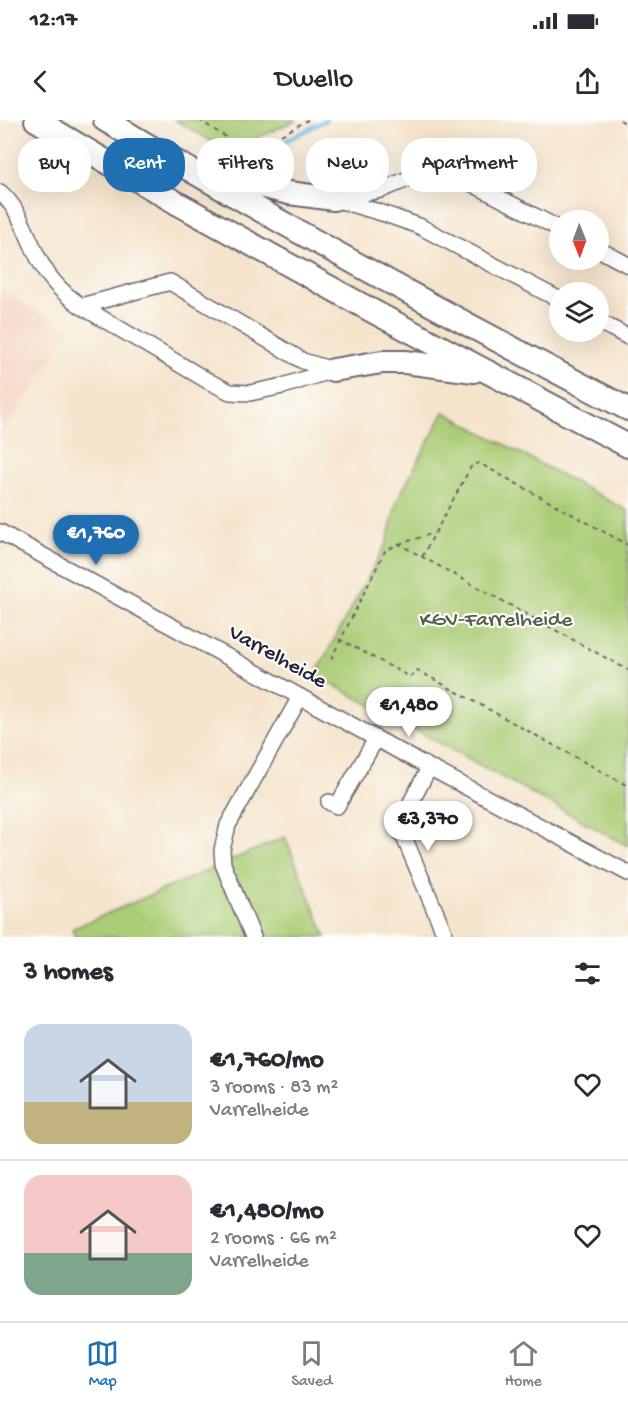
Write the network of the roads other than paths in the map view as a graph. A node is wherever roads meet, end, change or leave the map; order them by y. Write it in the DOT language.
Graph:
graph roads {
  1 [pos="36,120"];
  2 [pos="105,120"];
  3 [pos="196,174"];
  4 [pos="0,192"];
  5 [pos="334,200"];
  6 [pos="549,223"];
  7 [pos="609,255"];
  8 [pos="628,265"];
  9 [pos="549,294"];
  10 [pos="81,306"];
  11 [pos="609,327"];
  12 [pos="628,337"];
  13 [pos="333,370"];
  14 [pos="490,374"];
  15 [pos="628,409"];
  16 [pos="628,446"];
  17 [pos="0,532"];
  18 [pos="300,697"];
  19 [pos="376,739"];
  20 [pos="429,768"];
  21 [pos="329,802"];
  22 [pos="628,873"];
  23 [pos="253,937"];
  24 [pos="446,937"];
  1 -- 14 [label="highway"];
  2 -- 3 [label="highway"];
  3 -- 5 [label="highway"];
  3 -- 15 [label="highway"];
  4 -- 10 [label="street"];
  5 -- 6 [label="street"];
  5 -- 9 [label="street"];
  7 -- 8 [label="street"];
  10 -- 13 [label="street"];
  10 -- 13 [label="street"];
  11 -- 12 [label="street"];
  13 -- 14 [label="highway"];
  14 -- 16 [label="highway"];
  17 -- 18 [label="street, Varrelheide"];
  18 -- 19 [label="street, Varrelheide"];
  18 -- 23 [label="street"];
  19 -- 20 [label="street, Varrelheide"];
  19 -- 21 [label="street"];
  20 -- 22 [label="street, Varrelheide"];
  20 -- 24 [label="street"];
}
